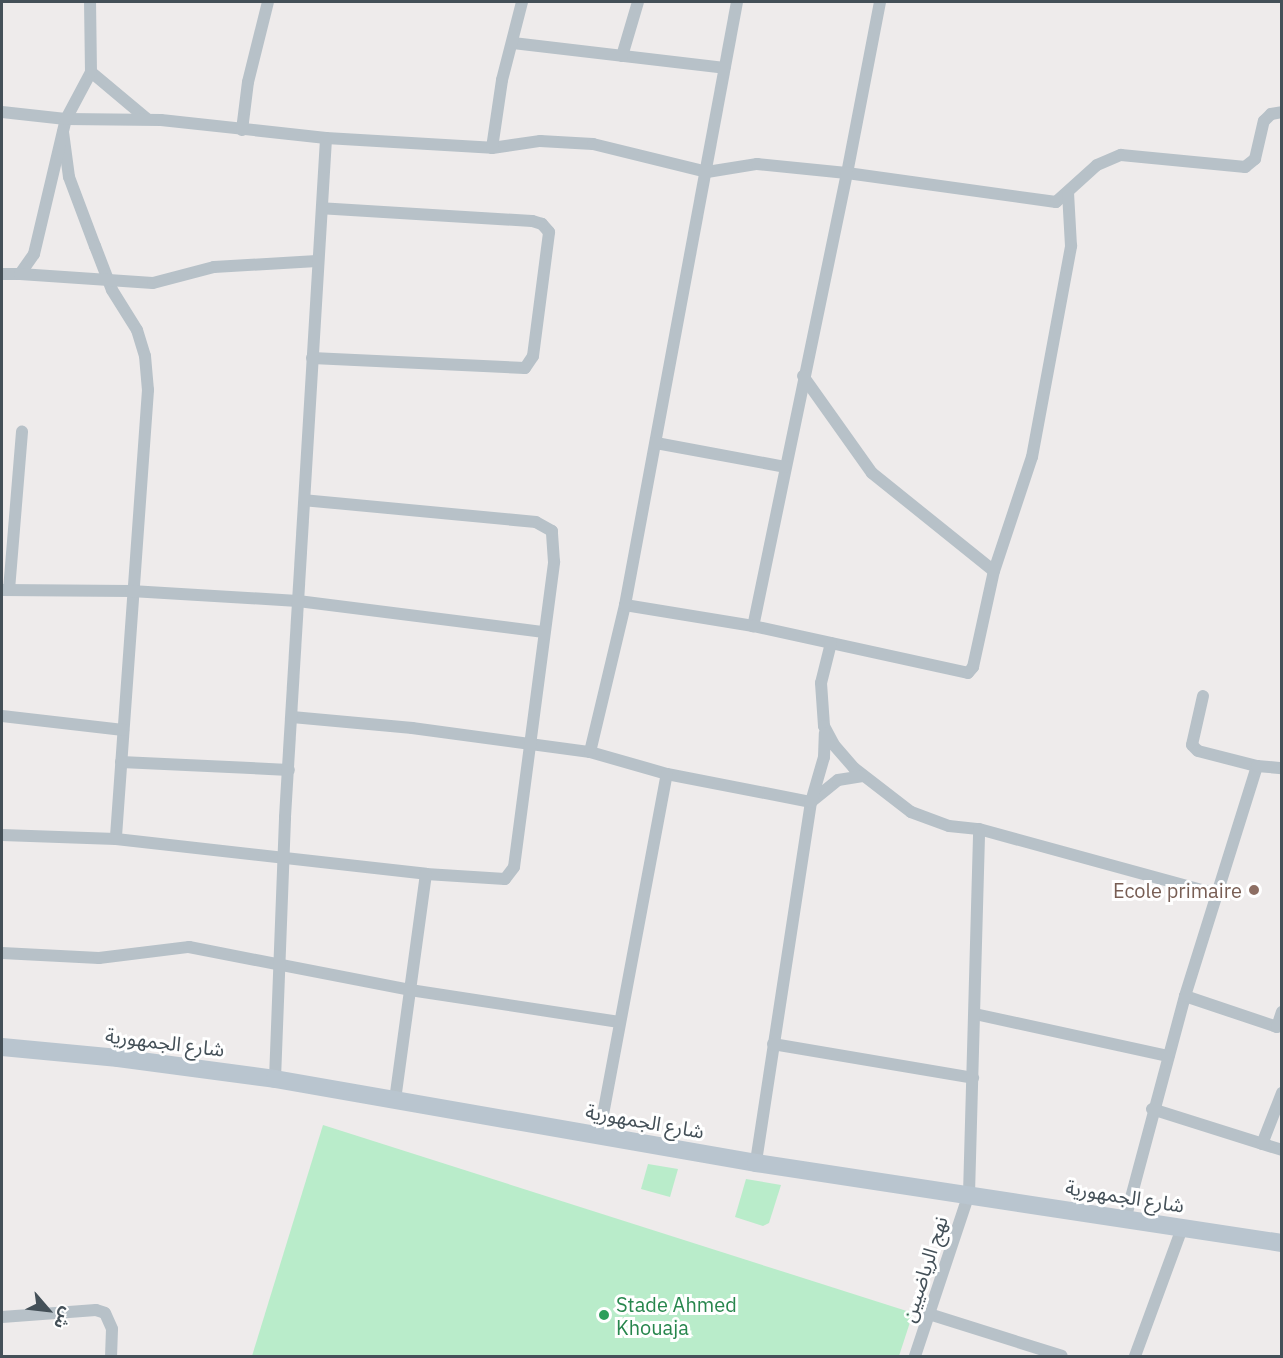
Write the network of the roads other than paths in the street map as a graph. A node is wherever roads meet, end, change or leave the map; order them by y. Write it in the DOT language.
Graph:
graph roads {
  1 [pos="90,2"];
  2 [pos="268,2"];
  3 [pos="522,2"];
  4 [pos="638,2"];
  5 [pos="737,2"];
  6 [pos="880,2"];
  7 [pos="513,43"];
  8 [pos="622,56"];
  9 [pos="725,68"];
  10 [pos="91,72"];
  11 [pos="2,112"];
  12 [pos="1281,112"];
  13 [pos="66,119"];
  14 [pos="147,119"];
  15 [pos="242,130"];
  16 [pos="63,132"];
  17 [pos="326,138"];
  18 [pos="492,148"];
  19 [pos="707,172"];
  20 [pos="847,173"];
  21 [pos="1068,193"];
  22 [pos="322,208"];
  23 [pos="317,261"];
  24 [pos="2,274"];
  25 [pos="20,274"];
  26 [pos="110,283"];
  27 [pos="312,358"];
  28 [pos="803,376"];
  29 [pos="22,432"];
  30 [pos="656,443"];
  31 [pos="785,467"];
  32 [pos="305,500"];
  33 [pos="994,571"];
  34 [pos="5,590"];
  35 [pos="131,591"];
  36 [pos="298,601"];
  37 [pos="625,605"];
  38 [pos="753,626"];
  39 [pos="542,632"];
  40 [pos="831,643"];
  41 [pos="1203,696"];
  42 [pos="2,716"];
  43 [pos="292,717"];
  44 [pos="824,726"];
  45 [pos="123,730"];
  46 [pos="530,743"];
  47 [pos="590,752"];
  48 [pos="121,762"];
  49 [pos="1257,765"];
  50 [pos="1281,768"];
  51 [pos="289,770"];
  52 [pos="667,774"];
  53 [pos="863,776"];
  54 [pos="811,802"];
  55 [pos="979,829"];
  56 [pos="2,835"];
  57 [pos="116,839"];
  58 [pos="283,859"];
  59 [pos="426,874"];
  60 [pos="1216,894"];
  61 [pos="2,953"];
  62 [pos="278,966"];
  63 [pos="410,990"];
  64 [pos="1185,996"];
  65 [pos="1281,1011"];
  66 [pos="975,1014"];
  67 [pos="618,1022"];
  68 [pos="1279,1028"];
  69 [pos="773,1044"];
  70 [pos="2,1047"];
  71 [pos="1168,1056"];
  72 [pos="973,1078"];
  73 [pos="275,1079"];
  74 [pos="1281,1093"];
  75 [pos="395,1100"];
  76 [pos="1152,1109"];
  77 [pos="599,1136"];
  78 [pos="1262,1144"];
  79 [pos="1281,1150"];
  80 [pos="756,1163"];
  81 [pos="969,1194"];
  82 [pos="1125,1220"];
  83 [pos="1182,1228"];
  84 [pos="1281,1243"];
  85 [pos="929,1314"];
  86 [pos="2,1317"];
  87 [pos="111,1356"];
  88 [pos="915,1356"];
  89 [pos="1057,1356"];
  90 [pos="1135,1356"];
  1 -- 10 [label="street"];
  2 -- 15 [label="street"];
  3 -- 7 [label="street"];
  4 -- 8 [label="street"];
  5 -- 9 [label="street"];
  6 -- 20 [label="street"];
  7 -- 8 [label="street"];
  7 -- 18 [label="street"];
  8 -- 9 [label="street"];
  9 -- 19 [label="street"];
  10 -- 13 [label="street"];
  10 -- 14 [label="street"];
  11 -- 13 [label="street"];
  12 -- 21 [label="street"];
  13 -- 14 [label="street"];
  13 -- 16 [label="street"];
  14 -- 15 [label="street"];
  15 -- 17 [label="street"];
  16 -- 25 [label="street"];
  16 -- 26 [label="street"];
  17 -- 18 [label="street"];
  17 -- 22 [label="street"];
  18 -- 19 [label="street"];
  19 -- 20 [label="street"];
  19 -- 30 [label="street"];
  20 -- 21 [label="street"];
  20 -- 28 [label="street"];
  21 -- 33 [label="street"];
  22 -- 23 [label="street"];
  22 -- 27 [label="street"];
  23 -- 26 [label="street"];
  23 -- 27 [label="street"];
  24 -- 25 [label="street"];
  25 -- 26 [label="street"];
  26 -- 35 [label="street"];
  27 -- 32 [label="street"];
  28 -- 31 [label="street"];
  28 -- 33 [label="street"];
  29 -- 34 [label="street"];
  30 -- 31 [label="street"];
  30 -- 37 [label="street"];
  31 -- 38 [label="street"];
  32 -- 36 [label="street"];
  32 -- 39 [label="street"];
  33 -- 40 [label="street"];
  34 -- 35 [label="street"];
  35 -- 36 [label="street"];
  35 -- 45 [label="street"];
  36 -- 39 [label="street"];
  36 -- 43 [label="street"];
  37 -- 38 [label="street"];
  37 -- 47 [label="street"];
  38 -- 40 [label="street"];
  39 -- 46 [label="street"];
  40 -- 44 [label="street"];
  41 -- 49 [label="street"];
  42 -- 45 [label="street"];
  43 -- 46 [label="street"];
  43 -- 51 [label="street"];
  44 -- 53 [label="street"];
  44 -- 54 [label="street"];
  45 -- 48 [label="street"];
  46 -- 47 [label="street"];
  46 -- 59 [label="street"];
  47 -- 52 [label="street"];
  48 -- 51 [label="street"];
  48 -- 57 [label="street"];
  49 -- 50 [label="street"];
  49 -- 60 [label="street"];
  51 -- 58 [label="street"];
  52 -- 54 [label="street"];
  52 -- 67 [label="street"];
  53 -- 54 [label="street"];
  53 -- 55 [label="street"];
  54 -- 69 [label="street"];
  55 -- 60 [label="street"];
  55 -- 66 [label="street, نهج الرياضيين"];
  56 -- 57 [label="street"];
  57 -- 58 [label="street"];
  58 -- 59 [label="street"];
  58 -- 62 [label="street"];
  59 -- 63 [label="street"];
  60 -- 64 [label="street"];
  61 -- 62 [label="street"];
  62 -- 63 [label="street"];
  62 -- 73 [label="street"];
  63 -- 67 [label="street"];
  63 -- 75 [label="street"];
  64 -- 68 [label="street"];
  64 -- 71 [label="street"];
  65 -- 68 [label="street"];
  66 -- 71 [label="street"];
  66 -- 72 [label="street, نهج الرياضيين"];
  67 -- 77 [label="street"];
  69 -- 72 [label="street"];
  69 -- 80 [label="street"];
  70 -- 73 [label="main road, شارع الجمهورية"];
  71 -- 76 [label="street"];
  72 -- 81 [label="street, نهج الرياضيين"];
  73 -- 75 [label="main road, شارع الجمهورية"];
  74 -- 78 [label="street"];
  75 -- 77 [label="main road, شارع الجمهورية"];
  76 -- 78 [label="street"];
  76 -- 82 [label="street"];
  77 -- 80 [label="main road, شارع الجمهورية"];
  78 -- 79 [label="street"];
  80 -- 81 [label="main road, شارع الجمهورية"];
  81 -- 82 [label="main road, شارع الجمهورية"];
  81 -- 85 [label="street, نهج الرياضيين"];
  82 -- 83 [label="main road, شارع الجمهورية"];
  83 -- 84 [label="main road, شارع الجمهورية"];
  83 -- 90 [label="street"];
  85 -- 88 [label="street, نهج الرياضيين"];
  85 -- 89 [label="street"];
  86 -- 87 [label="street"];
}
